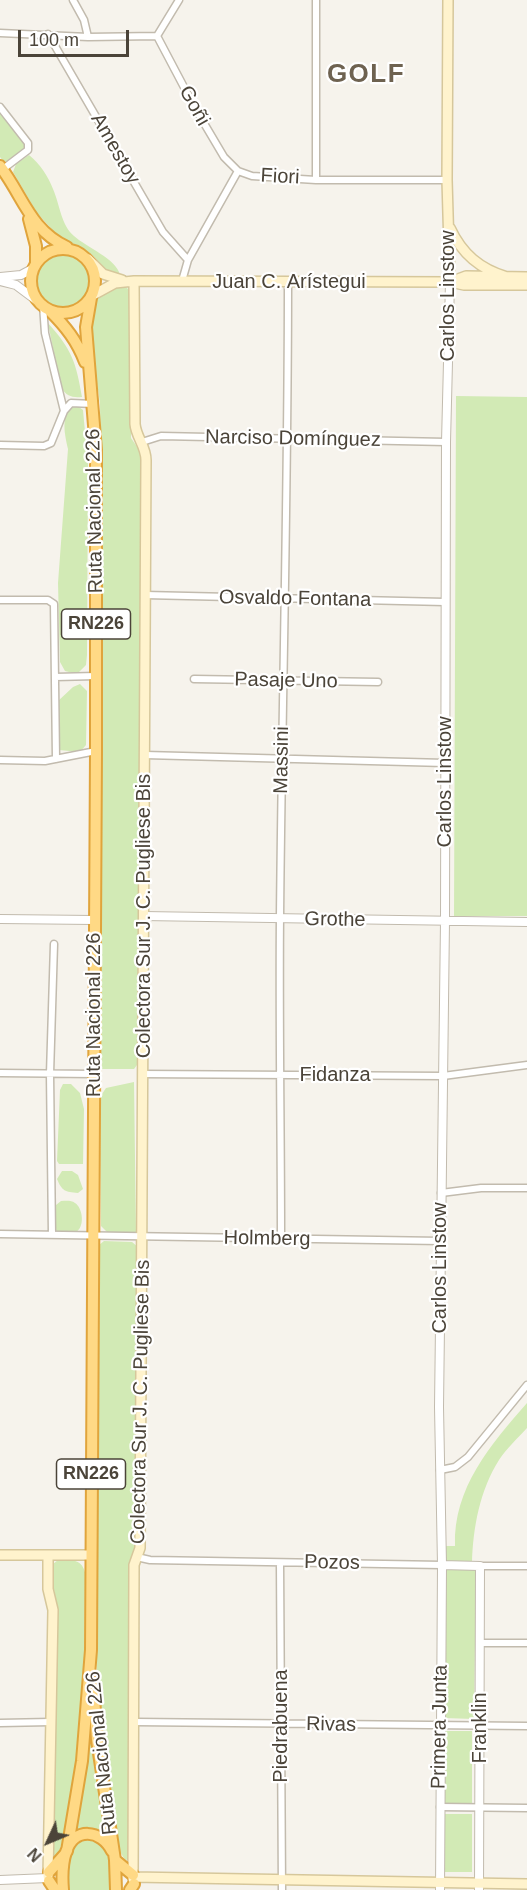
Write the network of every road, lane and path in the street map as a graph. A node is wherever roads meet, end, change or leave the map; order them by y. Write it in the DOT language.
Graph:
graph roads {
  1 [pos="73,0"];
  2 [pos="179,0"];
  3 [pos="316,0"];
  4 [pos="448,0"];
  5 [pos="0,33"];
  6 [pos="48,34"];
  7 [pos="157,36"];
  8 [pos="88,37"];
  9 [pos="0,107"];
  10 [pos="1,167"];
  11 [pos="238,171"];
  12 [pos="316,180"];
  13 [pos="447,180"];
  14 [pos="23,205"];
  15 [pos="448,223"];
  16 [pos="73,249"];
  17 [pos="88,259"];
  18 [pos="188,260"];
  19 [pos="35,265"];
  20 [pos="507,277"];
  21 [pos="527,277"];
  22 [pos="0,279"];
  23 [pos="131,281"];
  24 [pos="182,281"];
  25 [pos="288,282"];
  26 [pos="450,282"];
  27 [pos="527,285"];
  28 [pos="92,296"];
  29 [pos="43,305"];
  30 [pos="90,379"];
  31 [pos="93,404"];
  32 [pos="64,411"];
  33 [pos="288,440"];
  34 [pos="142,442"];
  35 [pos="446,442"];
  36 [pos="0,445"];
  37 [pos="145,596"];
  38 [pos="284,599"];
  39 [pos="0,600"];
  40 [pos="445,602"];
  41 [pos="96,676"];
  42 [pos="55,677"];
  43 [pos="194,679"];
  44 [pos="282,681"];
  45 [pos="378,682"];
  46 [pos="96,751"];
  47 [pos="145,755"];
  48 [pos="56,759"];
  49 [pos="282,759"];
  50 [pos="0,760"];
  51 [pos="445,763"];
  52 [pos="143,916"];
  53 [pos="0,919"];
  54 [pos="94,920"];
  55 [pos="280,920"];
  56 [pos="445,921"];
  57 [pos="527,922"];
  58 [pos="54,944"];
  59 [pos="527,1065"];
  60 [pos="0,1073"];
  61 [pos="50,1074"];
  62 [pos="95,1074"];
  63 [pos="142,1074"];
  64 [pos="281,1075"];
  65 [pos="443,1076"];
  66 [pos="527,1188"];
  67 [pos="441,1193"];
  68 [pos="0,1234"];
  69 [pos="52,1235"];
  70 [pos="93,1237"];
  71 [pos="143,1237"];
  72 [pos="281,1239"];
  73 [pos="441,1240"];
  74 [pos="527,1384"];
  75 [pos="440,1470"];
  76 [pos="0,1555"];
  77 [pos="48,1555"];
  78 [pos="91,1555"];
  79 [pos="138,1555"];
  80 [pos="280,1563"];
  81 [pos="442,1565"];
  82 [pos="480,1566"];
  83 [pos="527,1566"];
  84 [pos="480,1643"];
  85 [pos="527,1643"];
  86 [pos="91,1650"];
  87 [pos="51,1722"];
  88 [pos="135,1722"];
  89 [pos="0,1723"];
  90 [pos="280,1724"];
  91 [pos="441,1726"];
  92 [pos="480,1726"];
  93 [pos="527,1726"];
  94 [pos="480,1807"];
  95 [pos="440,1808"];
  96 [pos="527,1808"];
  97 [pos="66,1852"];
  98 [pos="114,1858"];
  99 [pos="0,1880"];
  100 [pos="50,1882"];
  101 [pos="133,1883"];
  102 [pos="527,1884"];
  103 [pos="282,1886"];
  104 [pos="440,1886"];
  105 [pos="479,1887"];
  106 [pos="63,1890"];
  107 [pos="116,1890"];
  1 -- 8 [label="street"];
  2 -- 7 [label="street"];
  3 -- 12 [label="street"];
  4 -- 13 [label="main road, Carlos Linstow"];
  5 -- 6 [label="street"];
  6 -- 8 [label="street"];
  6 -- 18 [label="street, Amestoy"];
  7 -- 8 [label="street"];
  7 -- 11 [label="street, Goñi"];
  9 -- 10 [label="street"];
  10 -- 14 [label="highway, Ruta Nacional 226 / RN226"];
  11 -- 12 [label="street, Fiori"];
  11 -- 18 [label="street, Fiori"];
  12 -- 13 [label="street, Fiori"];
  13 -- 15 [label="main road, Carlos Linstow"];
  14 -- 16 [label="highway, Ruta Nacional 226 / RN226"];
  14 -- 19 [label="highway, Ruta Nacional 226 / RN226"];
  15 -- 20 [label="main road"];
  15 -- 26 [label="main road, Carlos Linstow"];
  16 -- 17 [label="highway, Ruta Nacional 226 / RN226"];
  16 -- 19 [label="highway"];
  17 -- 23 [label="main road, Juan C. Arístegui"];
  17 -- 28 [label="highway, Ruta Nacional 226 / RN226"];
  18 -- 24 [label="street, Fiori"];
  19 -- 22 [label="street"];
  19 -- 29 [label="highway, Ruta Nacional 226 / RN226"];
  20 -- 21 [label="main road"];
  20 -- 26 [label="main road"];
  22 -- 29 [label="street"];
  23 -- 24 [label="main road, Juan C. Arístegui"];
  23 -- 28 [label="main road, Juan C. Arístegui"];
  23 -- 34 [label="main road, Colectora Sur J. C. Pugliese Bis"];
  24 -- 25 [label="main road, Juan C. Arístegui"];
  25 -- 26 [label="main road, Juan C. Arístegui"];
  25 -- 33 [label="street, Massini"];
  26 -- 27 [label="main road"];
  26 -- 35 [label="street, Carlos Linstow"];
  28 -- 29 [label="highway"];
  28 -- 30 [label="highway, Ruta Nacional 226 / RN226"];
  29 -- 30 [label="highway, Ruta Nacional 226 / RN226"];
  29 -- 32 [label="street"];
  30 -- 31 [label="highway, Ruta Nacional 226 / RN226"];
  31 -- 32 [label="street"];
  31 -- 41 [label="highway, Ruta Nacional 226 / RN226"];
  32 -- 36 [label="street"];
  33 -- 34 [label="street, Narciso Domínguez"];
  33 -- 35 [label="street, Narciso Domínguez"];
  33 -- 38 [label="street, Massini"];
  34 -- 37 [label="main road, Colectora Sur J. C. Pugliese Bis"];
  35 -- 40 [label="street, Carlos Linstow"];
  37 -- 38 [label="street, Osvaldo Fontana"];
  37 -- 47 [label="main road, Colectora Sur J. C. Pugliese Bis"];
  38 -- 40 [label="street, Osvaldo Fontana"];
  38 -- 44 [label="street, Massini"];
  39 -- 42 [label="street"];
  40 -- 51 [label="street, Carlos Linstow"];
  41 -- 42 [label="street"];
  41 -- 46 [label="highway, Ruta Nacional 226 / RN226"];
  42 -- 48 [label="street"];
  43 -- 44 [label="street, Pasaje Uno"];
  44 -- 45 [label="street, Pasaje Uno"];
  44 -- 49 [label="street, Massini"];
  46 -- 48 [label="street"];
  46 -- 54 [label="highway, Ruta Nacional 226 / RN226"];
  47 -- 49 [label="street"];
  47 -- 52 [label="main road, Colectora Sur J. C. Pugliese Bis"];
  48 -- 50 [label="street"];
  49 -- 51 [label="street"];
  49 -- 55 [label="street, Massini"];
  51 -- 56 [label="street, Carlos Linstow"];
  52 -- 55 [label="street, Grothe"];
  52 -- 63 [label="main road, Colectora Sur J. C. Pugliese Bis"];
  53 -- 54 [label="street"];
  54 -- 62 [label="highway, Ruta Nacional 226 / RN226"];
  55 -- 56 [label="street, Grothe"];
  55 -- 64 [label="street, Massini"];
  56 -- 57 [label="street, Grothe"];
  56 -- 65 [label="street, Carlos Linstow"];
  58 -- 61 [label="street"];
  59 -- 65 [label="street, Fidanza"];
  60 -- 61 [label="street"];
  61 -- 62 [label="street"];
  61 -- 69 [label="street"];
  62 -- 70 [label="highway, Ruta Nacional 226 / RN226"];
  63 -- 64 [label="street, Fidanza"];
  63 -- 71 [label="main road, Colectora Sur J. C. Pugliese Bis"];
  64 -- 65 [label="street, Fidanza"];
  64 -- 72 [label="street, Massini"];
  65 -- 67 [label="street, Carlos Linstow"];
  66 -- 67 [label="street"];
  67 -- 73 [label="street, Carlos Linstow"];
  68 -- 69 [label="street, Holmberg"];
  69 -- 70 [label="street, Holmberg"];
  70 -- 71 [label="street, Holmberg"];
  70 -- 78 [label="highway, Ruta Nacional 226 / RN226"];
  71 -- 72 [label="street, Holmberg"];
  71 -- 79 [label="main road, Colectora Sur J. C. Pugliese Bis"];
  72 -- 73 [label="street, Holmberg"];
  73 -- 75 [label="street, Carlos Linstow"];
  74 -- 75 [label="street"];
  75 -- 81 [label="street, Carlos Linstow"];
  76 -- 77 [label="main road"];
  77 -- 78 [label="main road"];
  77 -- 87 [label="main road"];
  78 -- 86 [label="highway, Ruta Nacional 226 / RN226"];
  79 -- 80 [label="street, Pozos"];
  79 -- 88 [label="main road, Colectora Sur J. C. Pugliese Bis"];
  80 -- 81 [label="street, Pozos"];
  80 -- 90 [label="street, Piedrabuena"];
  81 -- 82 [label="street, Pozos"];
  81 -- 91 [label="street, Primera Junta"];
  82 -- 83 [label="street, Pozos"];
  82 -- 84 [label="street, Franklin"];
  84 -- 85 [label="street"];
  84 -- 92 [label="street, Franklin"];
  86 -- 97 [label="highway, Ruta Nacional 226 / RN226"];
  86 -- 98 [label="highway, Ruta Nacional 226 / RN226"];
  87 -- 89 [label="street"];
  87 -- 100 [label="main road"];
  88 -- 90 [label="street, Rivas"];
  88 -- 101 [label="main road, Colectora Sur J. C. Pugliese Bis"];
  90 -- 91 [label="street, Rivas"];
  90 -- 103 [label="street, Piedrabuena"];
  91 -- 92 [label="street, Rivas"];
  91 -- 95 [label="street, Primera Junta"];
  92 -- 93 [label="street, Rivas"];
  92 -- 94 [label="street, Franklin"];
  94 -- 95 [label="street"];
  94 -- 96 [label="street"];
  94 -- 105 [label="street, Franklin"];
  95 -- 104 [label="street, Primera Junta"];
  97 -- 98 [label="highway, Ruta Nacional 226"];
  97 -- 100 [label="highway"];
  97 -- 106 [label="highway, Ruta Nacional 226 / RN226"];
  98 -- 101 [label="highway"];
  98 -- 107 [label="highway, Ruta Nacional 226 / RN226"];
  99 -- 100 [label="street"];
  101 -- 103 [label="main road"];
  102 -- 105 [label="main road"];
  103 -- 104 [label="main road"];
  104 -- 105 [label="main road"];
}
